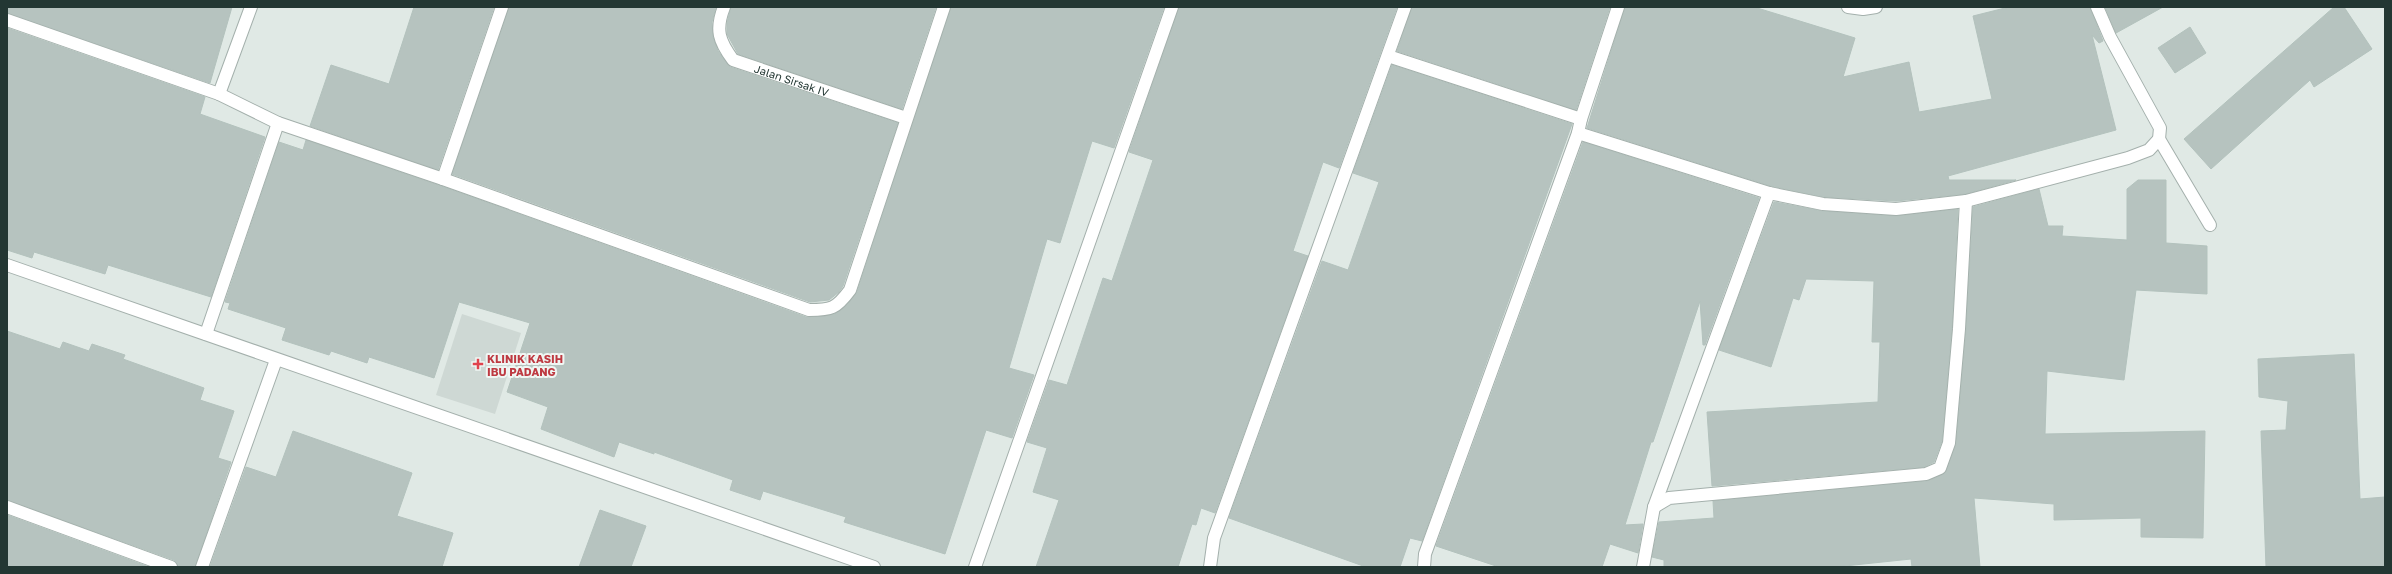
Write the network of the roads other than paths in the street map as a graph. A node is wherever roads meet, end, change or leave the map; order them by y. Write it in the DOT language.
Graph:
graph roads {
  1 [pos="251,7"];
  2 [pos="502,7"];
  3 [pos="724,7"];
  4 [pos="944,7"];
  5 [pos="1172,7"];
  6 [pos="1405,7"];
  7 [pos="1618,7"];
  8 [pos="1848,7"];
  9 [pos="1876,7"];
  10 [pos="2097,7"];
  11 [pos="7,20"];
  12 [pos="1388,56"];
  13 [pos="219,94"];
  14 [pos="906,118"];
  15 [pos="1581,119"];
  16 [pos="278,123"];
  17 [pos="1578,134"];
  18 [pos="2159,139"];
  19 [pos="443,179"];
  20 [pos="1769,193"];
  21 [pos="1966,201"];
  22 [pos="2210,225"];
  23 [pos="7,265"];
  24 [pos="206,334"];
  25 [pos="276,360"];
  26 [pos="7,507"];
  27 [pos="1654,507"];
  28 [pos="171,567"];
  29 [pos="202,567"];
  30 [pos="874,567"];
  31 [pos="975,567"];
  32 [pos="1210,567"];
  33 [pos="1424,567"];
  34 [pos="1643,567"];
  1 -- 13 [label="street"];
  2 -- 19 [label="street"];
  3 -- 14 [label="street, Jalan Sirsak IV"];
  4 -- 14 [label="street"];
  5 -- 31 [label="street"];
  6 -- 12 [label="street"];
  7 -- 15 [label="street"];
  8 -- 9 [label="street"];
  10 -- 18 [label="street"];
  11 -- 13 [label="street"];
  12 -- 15 [label="street"];
  12 -- 32 [label="street"];
  13 -- 16 [label="street"];
  14 -- 19 [label="street"];
  15 -- 17 [label="street"];
  16 -- 19 [label="street"];
  16 -- 24 [label="street"];
  17 -- 20 [label="street"];
  17 -- 33 [label="street"];
  18 -- 21 [label="street"];
  18 -- 22 [label="street"];
  20 -- 21 [label="street"];
  20 -- 27 [label="street"];
  21 -- 27 [label="street"];
  23 -- 24 [label="street"];
  24 -- 25 [label="street"];
  25 -- 29 [label="street"];
  25 -- 30 [label="street"];
  26 -- 28 [label="street"];
  27 -- 34 [label="street"];
}
